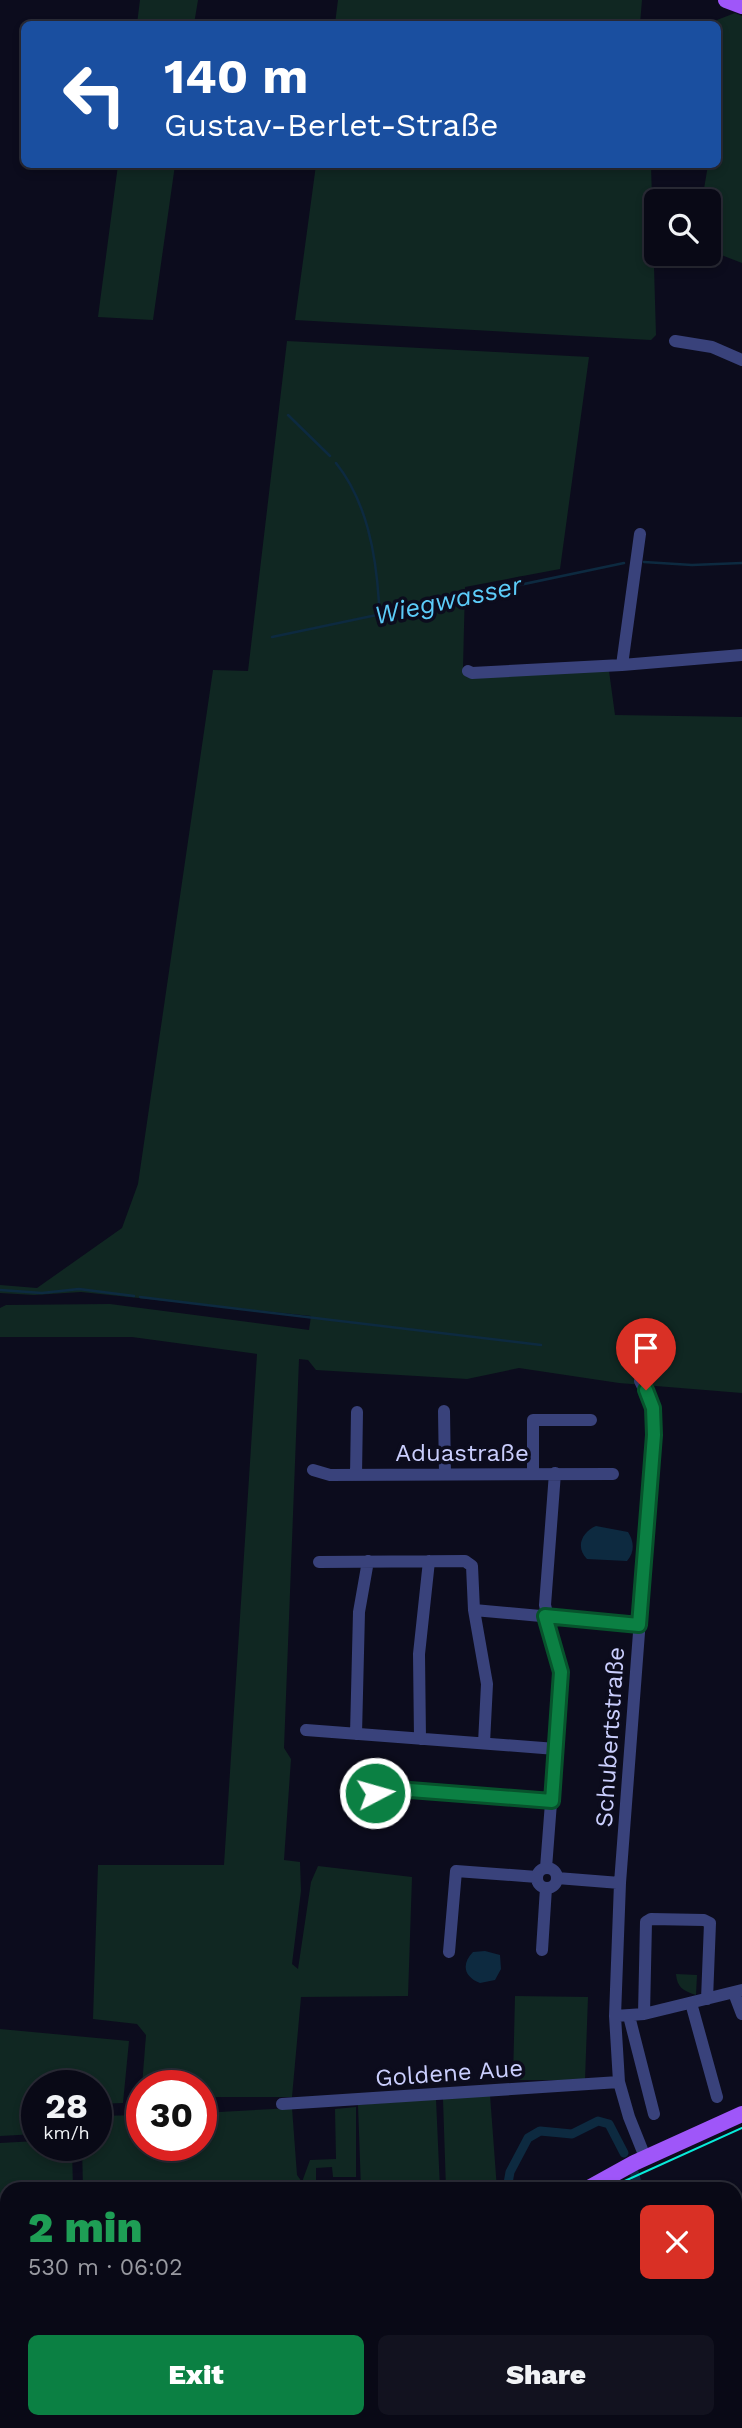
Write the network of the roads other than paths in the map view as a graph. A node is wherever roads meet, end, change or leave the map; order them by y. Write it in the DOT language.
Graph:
graph roads {
  1 [pos="726,0"];
  2 [pos="742,6"];
  3 [pos="675,341"];
  4 [pos="742,360"];
  5 [pos="640,534"];
  6 [pos="742,655"];
  7 [pos="622,665"];
  8 [pos="468,671"];
  9 [pos="640,1381"];
  10 [pos="357,1412"];
  11 [pos="444,1412"];
  12 [pos="591,1420"];
  13 [pos="313,1470"];
  14 [pos="555,1473"];
  15 [pos="445,1474"];
  16 [pos="533,1474"];
  17 [pos="613,1474"];
  18 [pos="356,1475"];
  19 [pos="429,1561"];
  20 [pos="319,1562"];
  21 [pos="368,1562"];
  22 [pos="474,1611"];
  23 [pos="545,1616"];
  24 [pos="639,1625"];
  25 [pos="306,1730"];
  26 [pos="356,1734"];
  27 [pos="420,1739"];
  28 [pos="484,1744"];
  29 [pos="556,1749"];
  30 [pos="375,1793"];
  31 [pos="552,1801"];
  32 [pos="541,1872"];
  33 [pos="557,1878"];
  34 [pos="620,1882"];
  35 [pos="546,1888"];
  36 [pos="542,1950"];
  37 [pos="449,1952"];
  38 [pos="738,1991"];
  39 [pos="707,1999"];
  40 [pos="691,2003"];
  41 [pos="644,2014"];
  42 [pos="742,2014"];
  43 [pos="615,2016"];
  44 [pos="629,2016"];
  45 [pos="618,2082"];
  46 [pos="717,2097"];
  47 [pos="282,2104"];
  48 [pos="654,2114"];
  49 [pos="742,2114"];
  50 [pos="645,2157"];
  51 [pos="600,2182"];
  1 -- 2 [label="main road"];
  3 -- 4 [label="street"];
  5 -- 7 [label="street"];
  6 -- 7 [label="street"];
  7 -- 8 [label="street"];
  9 -- 24 [label="street, Schubertstraße"];
  10 -- 18 [label="street"];
  11 -- 15 [label="street"];
  12 -- 16 [label="street"];
  13 -- 18 [label="street, Aduastraße"];
  14 -- 16 [label="street, Aduastraße"];
  14 -- 17 [label="street, Aduastraße"];
  14 -- 23 [label="street"];
  15 -- 16 [label="street, Aduastraße"];
  15 -- 18 [label="street, Aduastraße"];
  19 -- 21 [label="street"];
  19 -- 22 [label="street"];
  19 -- 27 [label="street"];
  20 -- 21 [label="street"];
  21 -- 26 [label="street"];
  22 -- 23 [label="street"];
  22 -- 28 [label="street"];
  23 -- 24 [label="street"];
  23 -- 29 [label="street"];
  24 -- 34 [label="street, Schubertstraße"];
  25 -- 26 [label="street"];
  26 -- 27 [label="street"];
  27 -- 28 [label="street"];
  28 -- 29 [label="street"];
  29 -- 31 [label="street"];
  30 -- 31 [label="street"];
  31 -- 32 [label="street"];
  32 -- 33 [label="street"];
  32 -- 35 [label="street"];
  32 -- 37 [label="street"];
  33 -- 34 [label="street"];
  33 -- 35 [label="street"];
  34 -- 43 [label="street, Schubertstraße"];
  35 -- 36 [label="street"];
  38 -- 39 [label="street"];
  38 -- 42 [label="street"];
  39 -- 40 [label="street"];
  39 -- 41 [label="street"];
  40 -- 41 [label="street"];
  40 -- 46 [label="street"];
  41 -- 44 [label="street"];
  43 -- 44 [label="street"];
  43 -- 45 [label="street, Schubertstraße"];
  44 -- 48 [label="street"];
  45 -- 47 [label="street, Goldene Aue"];
  45 -- 50 [label="street, Schubertstraße"];
  49 -- 50 [label="main road"];
  50 -- 51 [label="main road"];
}
